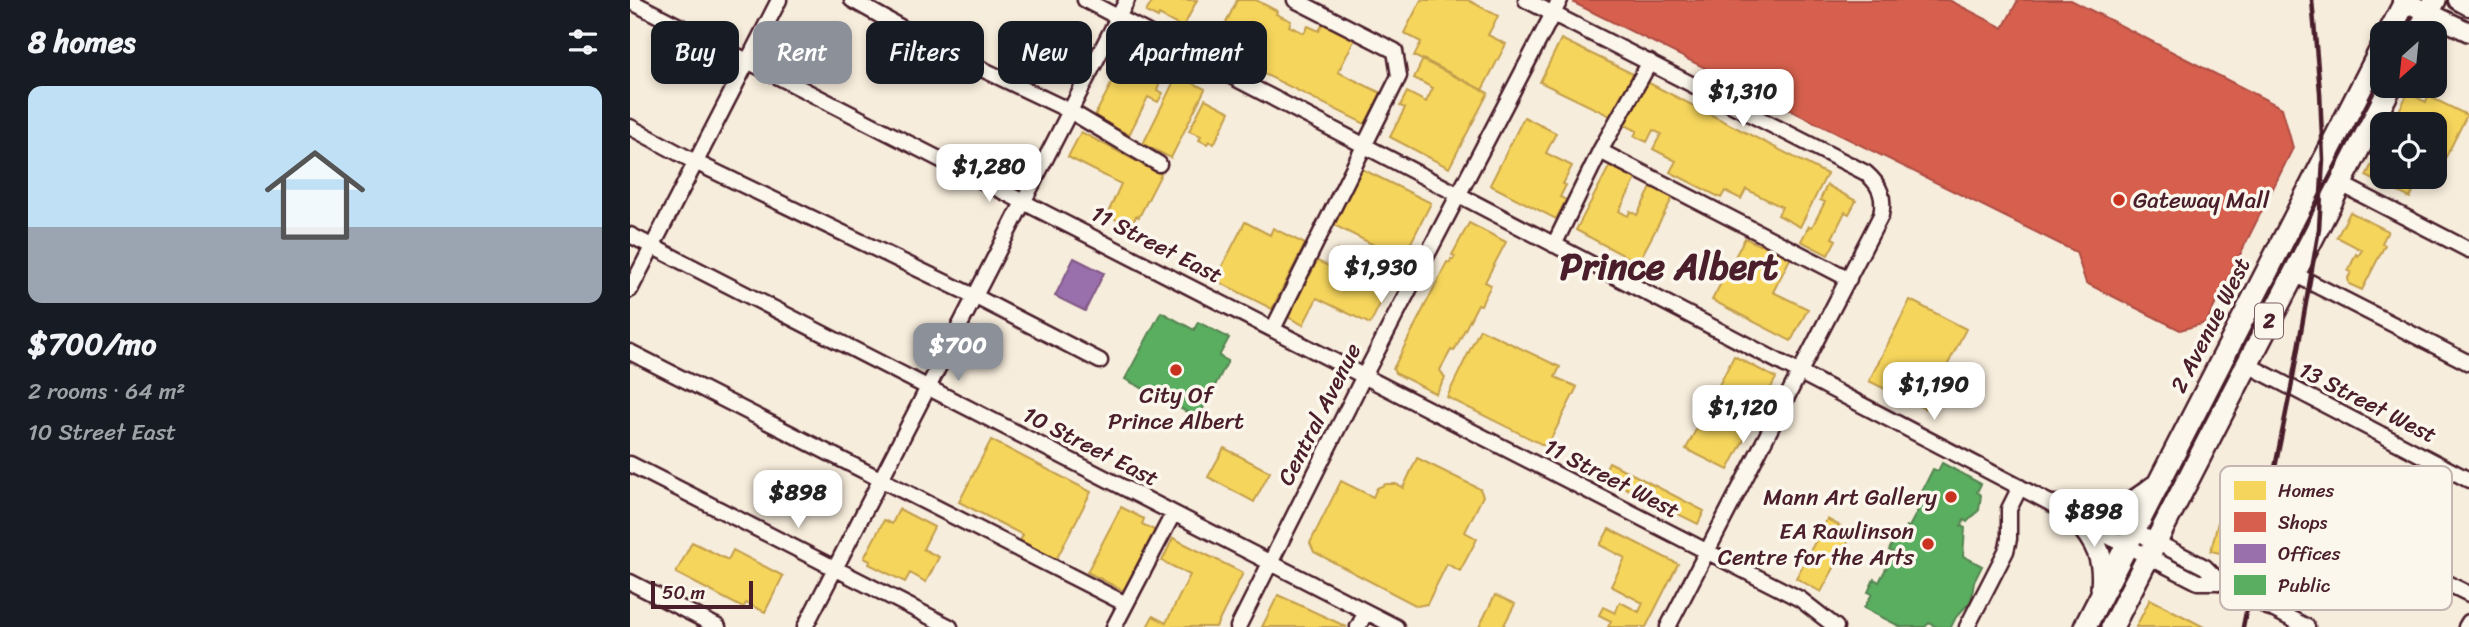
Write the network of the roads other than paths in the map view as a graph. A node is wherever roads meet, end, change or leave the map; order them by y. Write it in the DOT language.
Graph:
graph roads {
  1 [pos="779,0"];
  2 [pos="852,0"];
  3 [pos="1085,0"];
  4 [pos="1127,0"];
  5 [pos="1295,0"];
  6 [pos="1526,0"];
  7 [pos="1560,0"];
  8 [pos="2458,0"];
  9 [pos="630,1"];
  10 [pos="2405,1"];
  11 [pos="2469,6"];
  12 [pos="2432,7"];
  13 [pos="1553,14"];
  14 [pos="1118,17"];
  15 [pos="2395,21"];
  16 [pos="2469,32"];
  17 [pos="747,61"];
  18 [pos="1650,62"];
  19 [pos="2370,71"];
  20 [pos="2385,98"];
  21 [pos="1070,111"];
  22 [pos="630,127"];
  23 [pos="1364,145"];
  24 [pos="1601,151"];
  25 [pos="695,162"];
  26 [pos="1159,164"];
  27 [pos="2341,184"];
  28 [pos="1459,195"];
  29 [pos="1024,202"];
  30 [pos="630,234"];
  31 [pos="1554,245"];
  32 [pos="652,246"];
  33 [pos="2469,250"];
  34 [pos="2294,274"];
  35 [pos="1849,279"];
  36 [pos="630,290"];
  37 [pos="975,297"];
  38 [pos="1273,329"];
  39 [pos="630,352"];
  40 [pos="1100,361"];
  41 [pos="2469,363"];
  42 [pos="2246,365"];
  43 [pos="1801,373"];
  44 [pos="1364,376"];
  45 [pos="927,387"];
  46 [pos="630,464"];
  47 [pos="2442,466"];
  48 [pos="2452,471"];
  49 [pos="880,479"];
  50 [pos="2469,480"];
  51 [pos="2161,481"];
  52 [pos="2020,487"];
  53 [pos="1173,514"];
  54 [pos="2081,514"];
  55 [pos="2131,539"];
  56 [pos="2150,549"];
  57 [pos="1707,553"];
  58 [pos="1270,563"];
  59 [pos="834,568"];
  60 [pos="630,582"];
  61 [pos="2220,582"];
  62 [pos="2452,586"];
  63 [pos="2101,594"];
  64 [pos="2469,594"];
  65 [pos="1125,604"];
  66 [pos="2273,610"];
  67 [pos="1366,612"];
  68 [pos="2469,622"];
  69 [pos="718,627"];
  70 [pos="805,627"];
  71 [pos="950,627"];
  72 [pos="1114,627"];
  73 [pos="1238,627"];
  74 [pos="1359,627"];
  75 [pos="1396,627"];
  76 [pos="1668,627"];
  77 [pos="1836,627"];
  78 [pos="1967,627"];
  79 [pos="2085,627"];
  80 [pos="2112,627"];
  81 [pos="2307,627"];
  82 [pos="2466,627"];
  1 -- 17 [label="street"];
  2 -- 21 [label="street"];
  3 -- 14 [label="street"];
  4 -- 14 [label="street"];
  5 -- 23 [label="street"];
  6 -- 13 [label="street"];
  7 -- 13 [label="street, Central Avenue"];
  8 -- 11 [label="main road"];
  9 -- 17 [label="street, 11 Street East"];
  10 -- 12 [label="main road"];
  10 -- 15 [label="highway"];
  12 -- 16 [label="main road"];
  13 -- 18 [label="street"];
  13 -- 28 [label="street, Central Avenue"];
  14 -- 21 [label="street"];
  14 -- 23 [label="street"];
  17 -- 25 [label="street"];
  17 -- 29 [label="street, 11 Street East"];
  18 -- 24 [label="street"];
  18 -- 35 [label="street"];
  19 -- 51 [label="highway, 2 Avenue West / 2"];
  20 -- 27 [label="highway, 2"];
  21 -- 26 [label="street"];
  21 -- 29 [label="street"];
  22 -- 25 [label="street"];
  23 -- 28 [label="street"];
  23 -- 38 [label="street"];
  24 -- 31 [label="street"];
  24 -- 35 [label="street"];
  25 -- 32 [label="street"];
  25 -- 37 [label="street"];
  27 -- 33 [label="street"];
  27 -- 34 [label="highway, 2"];
  28 -- 31 [label="street"];
  28 -- 44 [label="street, Central Avenue"];
  29 -- 37 [label="street"];
  29 -- 38 [label="street, 11 Street East"];
  30 -- 32 [label="street, 10 Street East"];
  31 -- 43 [label="street"];
  32 -- 36 [label="street"];
  32 -- 45 [label="street, 10 Street East"];
  34 -- 41 [label="street"];
  34 -- 42 [label="highway, 2"];
  35 -- 43 [label="street"];
  37 -- 40 [label="street"];
  37 -- 45 [label="street"];
  38 -- 44 [label="street, 11 Street East"];
  39 -- 49 [label="street"];
  42 -- 47 [label="street, 13 Street West"];
  42 -- 56 [label="highway, 2"];
  43 -- 52 [label="street"];
  43 -- 57 [label="street"];
  44 -- 57 [label="street, 11 Street West"];
  44 -- 58 [label="street, Central Avenue"];
  45 -- 49 [label="street"];
  45 -- 53 [label="street, 10 Street East"];
  46 -- 59 [label="street"];
  48 -- 50 [label="street, 13 Street West"];
  49 -- 59 [label="street"];
  49 -- 65 [label="street"];
  51 -- 54 [label="highway"];
  51 -- 55 [label="highway, 2 Avenue West / 2"];
  52 -- 54 [label="street"];
  52 -- 78 [label="street"];
  53 -- 58 [label="street, 10 Street East"];
  53 -- 65 [label="street"];
  54 -- 55 [label="street"];
  54 -- 63 [label="highway"];
  55 -- 56 [label="street"];
  55 -- 63 [label="highway, 2 Avenue West / 2"];
  56 -- 61 [label="street"];
  56 -- 80 [label="highway, 2"];
  57 -- 76 [label="street"];
  57 -- 77 [label="street, 11 Street West"];
  58 -- 67 [label="street, 10 Street East"];
  58 -- 73 [label="street, Central Avenue"];
  59 -- 70 [label="street"];
  59 -- 71 [label="street"];
  60 -- 69 [label="street"];
  62 -- 64 [label="street"];
  63 -- 79 [label="highway, 2 Avenue West / 2"];
  65 -- 72 [label="street"];
  66 -- 81 [label="street"];
  67 -- 74 [label="street"];
  67 -- 75 [label="street, 10 Street East"];
  68 -- 82 [label="street"];
}
